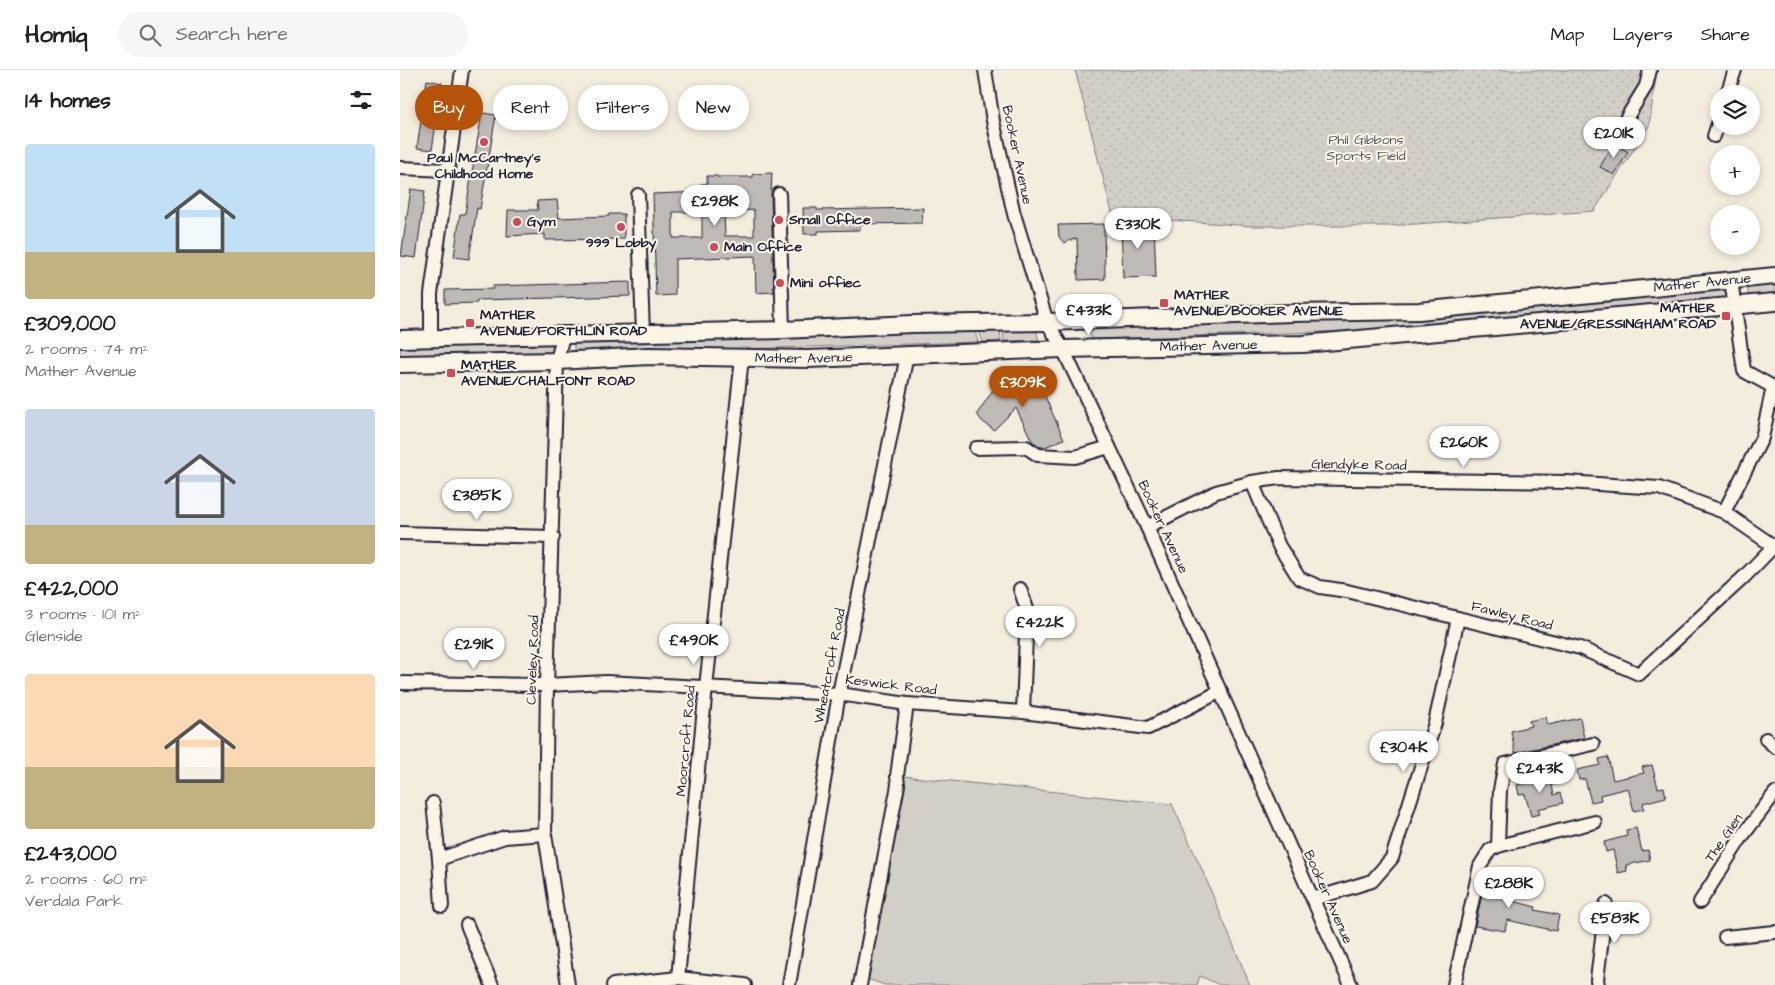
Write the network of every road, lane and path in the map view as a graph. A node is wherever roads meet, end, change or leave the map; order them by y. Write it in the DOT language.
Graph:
graph roads {
  1 [pos="462,70"];
  2 [pos="985,70"];
  3 [pos="1650,70"];
  4 [pos="1735,70"];
  5 [pos="1730,85"];
  6 [pos="1618,132"];
  7 [pos="400,168"];
  8 [pos="447,170"];
  9 [pos="779,194"];
  10 [pos="638,195"];
  11 [pos="1775,276"];
  12 [pos="1731,280"];
  13 [pos="1775,302"];
  14 [pos="1735,304"];
  15 [pos="1047,322"];
  16 [pos="783,330"];
  17 [pos="643,333"];
  18 [pos="563,335"];
  19 [pos="400,339"];
  20 [pos="431,339"];
  21 [pos="1063,349"];
  22 [pos="907,355"];
  23 [pos="742,358"];
  24 [pos="558,361"];
  25 [pos="400,364"];
  26 [pos="1774,388"];
  27 [pos="1109,447"];
  28 [pos="976,448"];
  29 [pos="1252,482"];
  30 [pos="1724,512"];
  31 [pos="1147,527"];
  32 [pos="400,533"];
  33 [pos="553,537"];
  34 [pos="1774,547"];
  35 [pos="1020,589"];
  36 [pos="1458,618"];
  37 [pos="400,683"];
  38 [pos="547,685"];
  39 [pos="706,688"];
  40 [pos="1221,691"];
  41 [pos="839,694"];
  42 [pos="908,704"];
  43 [pos="1023,712"];
  44 [pos="1593,744"];
  45 [pos="1775,793"];
  46 [pos="433,803"];
  47 [pos="1595,822"];
  48 [pos="544,834"];
  49 [pos="1498,846"];
  50 [pos="439,859"];
  51 [pos="1313,899"];
  52 [pos="1700,902"];
  53 [pos="1606,904"];
  54 [pos="442,906"];
  55 [pos="467,925"];
  56 [pos="1775,932"];
  57 [pos="1725,937"];
  58 [pos="678,978"];
  59 [pos="492,985"];
  60 [pos="568,985"];
  61 [pos="613,985"];
  62 [pos="746,985"];
  63 [pos="789,985"];
  64 [pos="860,985"];
  65 [pos="1350,985"];
  66 [pos="1454,985"];
  67 [pos="1598,985"];
  1 -- 8 [label="street"];
  2 -- 15 [label="street, Booker Avenue"];
  3 -- 6 [label="street"];
  4 -- 5 [label="street"];
  7 -- 8 [label="street"];
  8 -- 20 [label="street"];
  9 -- 16 [label="street"];
  10 -- 17 [label="street"];
  11 -- 12 [label="main road, Mather Avenue"];
  12 -- 14 [label="street"];
  12 -- 15 [label="main road, Mather Avenue"];
  13 -- 14 [label="main road, Mather Avenue"];
  14 -- 21 [label="main road, Mather Avenue"];
  14 -- 26 [label="street"];
  15 -- 16 [label="main road, Mather Avenue"];
  15 -- 21 [label="street, Booker Avenue"];
  16 -- 17 [label="main road, Mather Avenue"];
  17 -- 18 [label="main road, Mather Avenue"];
  18 -- 20 [label="main road, Mather Avenue"];
  18 -- 24 [label="street, Cleveley Road"];
  19 -- 20 [label="main road, Mather Avenue"];
  21 -- 22 [label="main road, Mather Avenue"];
  21 -- 27 [label="street, Booker Avenue"];
  22 -- 23 [label="main road, Mather Avenue"];
  22 -- 41 [label="street, Wheatcroft Road"];
  23 -- 24 [label="main road, Mather Avenue"];
  23 -- 39 [label="street, Moorcroft Road"];
  24 -- 25 [label="main road, Mather Avenue"];
  24 -- 33 [label="street, Cleveley Road"];
  26 -- 30 [label="street"];
  27 -- 28 [label="street"];
  27 -- 31 [label="street, Booker Avenue"];
  29 -- 30 [label="street, Glendyke Road"];
  29 -- 31 [label="street, Glendyke Road"];
  29 -- 36 [label="street, Fawley Road"];
  30 -- 34 [label="street, Glendyke Road"];
  31 -- 40 [label="street, Booker Avenue"];
  32 -- 33 [label="street"];
  33 -- 38 [label="street, Cleveley Road"];
  34 -- 36 [label="street, Fawley Road"];
  35 -- 43 [label="street"];
  36 -- 51 [label="street"];
  37 -- 38 [label="street, Keswick Road"];
  38 -- 39 [label="street, Keswick Road"];
  38 -- 48 [label="street, Cleveley Road"];
  39 -- 41 [label="street, Keswick Road"];
  39 -- 58 [label="street, Moorcroft Road"];
  40 -- 43 [label="street, Keswick Road"];
  40 -- 51 [label="street, Booker Avenue"];
  41 -- 42 [label="street, Keswick Road"];
  41 -- 63 [label="street, Wheatcroft Road"];
  42 -- 43 [label="street, Keswick Road"];
  42 -- 64 [label="street"];
  44 -- 49 [label="street"];
  45 -- 52 [label="street, The Glen"];
  46 -- 50 [label="street"];
  47 -- 49 [label="street"];
  48 -- 50 [label="street"];
  48 -- 60 [label="street, Cleveley Road"];
  49 -- 66 [label="street"];
  50 -- 54 [label="street"];
  51 -- 65 [label="street, Booker Avenue"];
  53 -- 67 [label="street"];
  55 -- 59 [label="street"];
  56 -- 57 [label="street"];
  58 -- 61 [label="street"];
  58 -- 62 [label="street"];
}
